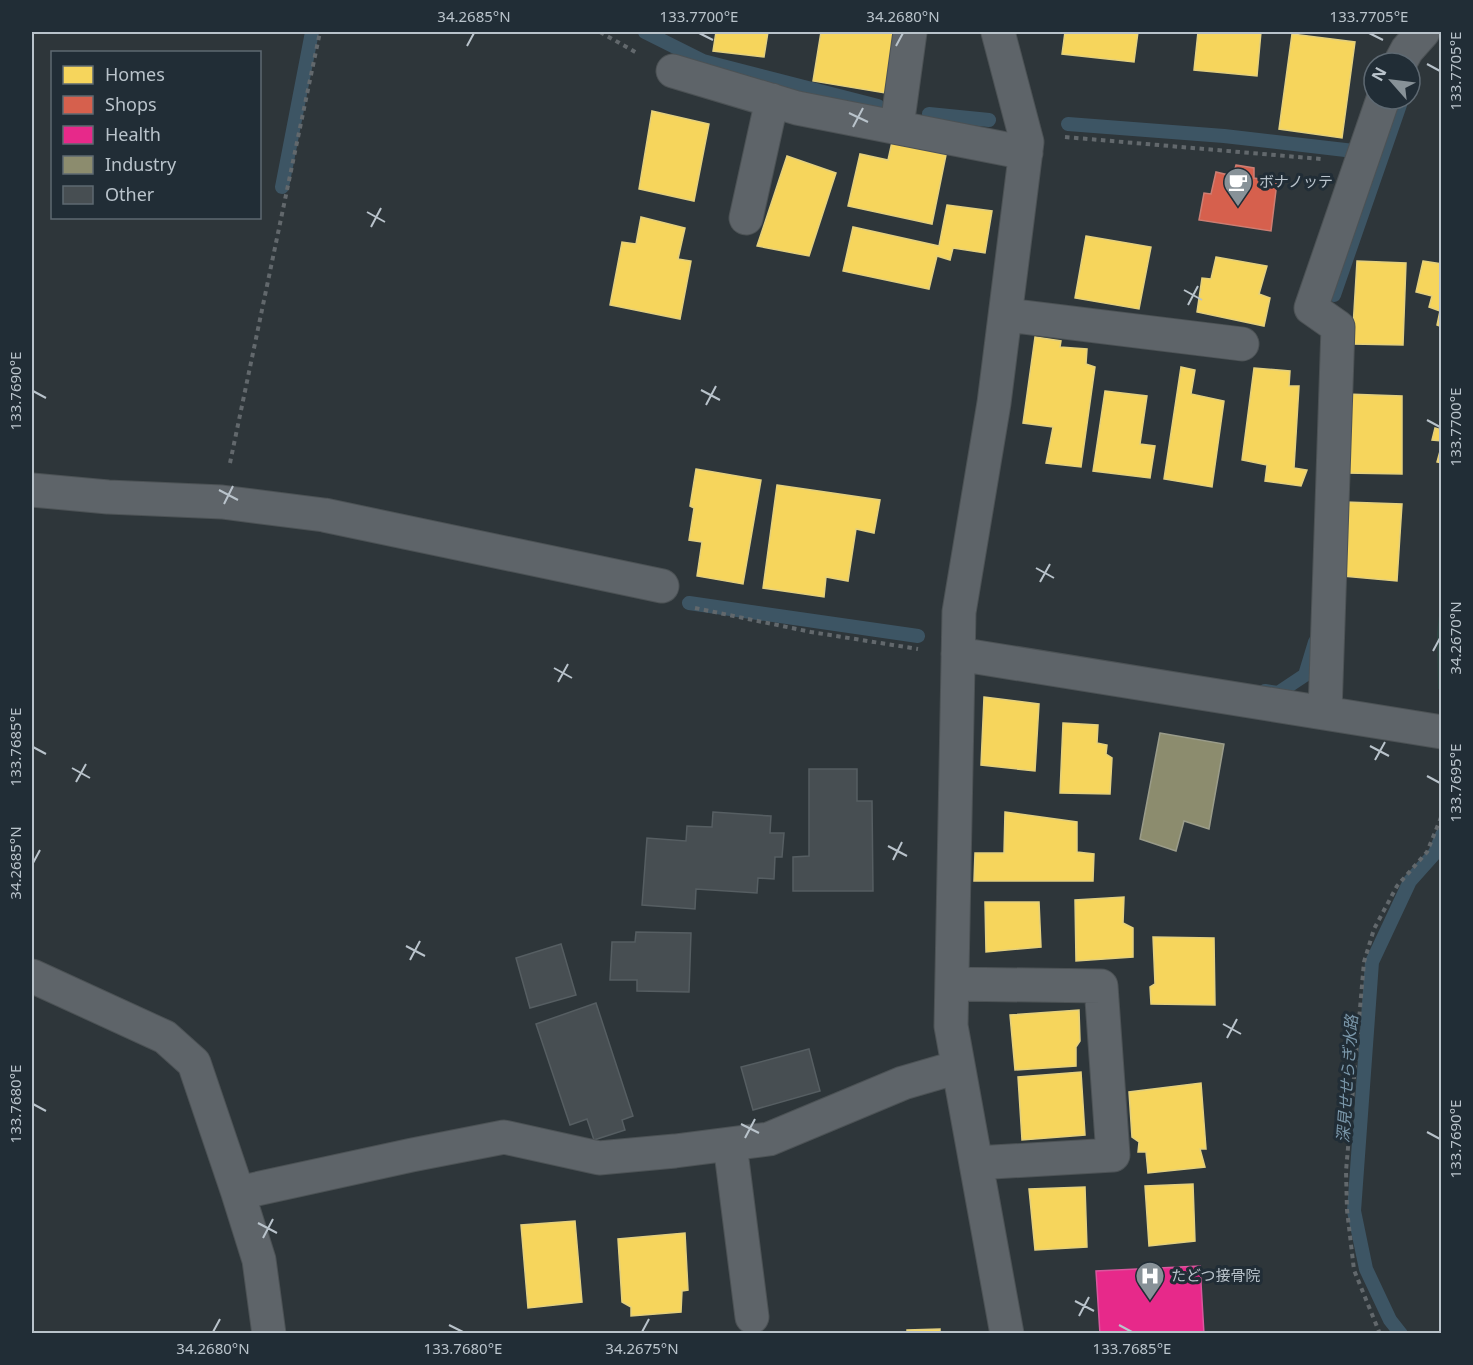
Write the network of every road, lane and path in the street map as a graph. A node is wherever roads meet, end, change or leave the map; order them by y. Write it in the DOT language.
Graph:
graph roads {
  1 [pos="320,32"];
  2 [pos="910,32"];
  3 [pos="998,32"];
  4 [pos="1423,32"];
  5 [pos="1406,51"];
  6 [pos="673,72"];
  7 [pos="772,100"];
  8 [pos="1379,111"];
  9 [pos="897,126"];
  10 [pos="1026,143"];
  11 [pos="1361,162"];
  12 [pos="746,218"];
  13 [pos="1006,315"];
  14 [pos="1242,344"];
  15 [pos="32,490"];
  16 [pos="222,502"];
  17 [pos="662,586"];
  18 [pos="958,654"];
  19 [pos="1325,712"];
  20 [pos="1442,732"];
  21 [pos="1442,814"];
  22 [pos="32,976"];
  23 [pos="952,984"];
  24 [pos="958,1067"];
  25 [pos="730,1144"];
  26 [pos="976,1163"];
  27 [pos="238,1193"];
  28 [pos="752,1317"];
  29 [pos="269,1334"];
  30 [pos="1007,1334"];
  31 [pos="1380,1334"];
  1 -- 16 [label="path"];
  2 -- 9 [label="street"];
  3 -- 10 [label="street"];
  4 -- 5 [label="street"];
  6 -- 7 [label="street"];
  7 -- 9 [label="street"];
  7 -- 12 [label="street"];
  8 -- 11 [label="street"];
  9 -- 10 [label="street"];
  10 -- 11 [label="path"];
  10 -- 13 [label="street"];
  11 -- 19 [label="street"];
  13 -- 14 [label="street"];
  13 -- 18 [label="street"];
  15 -- 16 [label="street"];
  16 -- 17 [label="street"];
  17 -- 18 [label="path"];
  18 -- 19 [label="street"];
  18 -- 23 [label="street"];
  19 -- 20 [label="street"];
  21 -- 31 [label="path"];
  22 -- 27 [label="street"];
  23 -- 24 [label="street"];
  23 -- 26 [label="street"];
  24 -- 25 [label="street"];
  24 -- 26 [label="street"];
  25 -- 27 [label="street"];
  25 -- 28 [label="street"];
  26 -- 30 [label="street"];
  27 -- 29 [label="street"];
}
